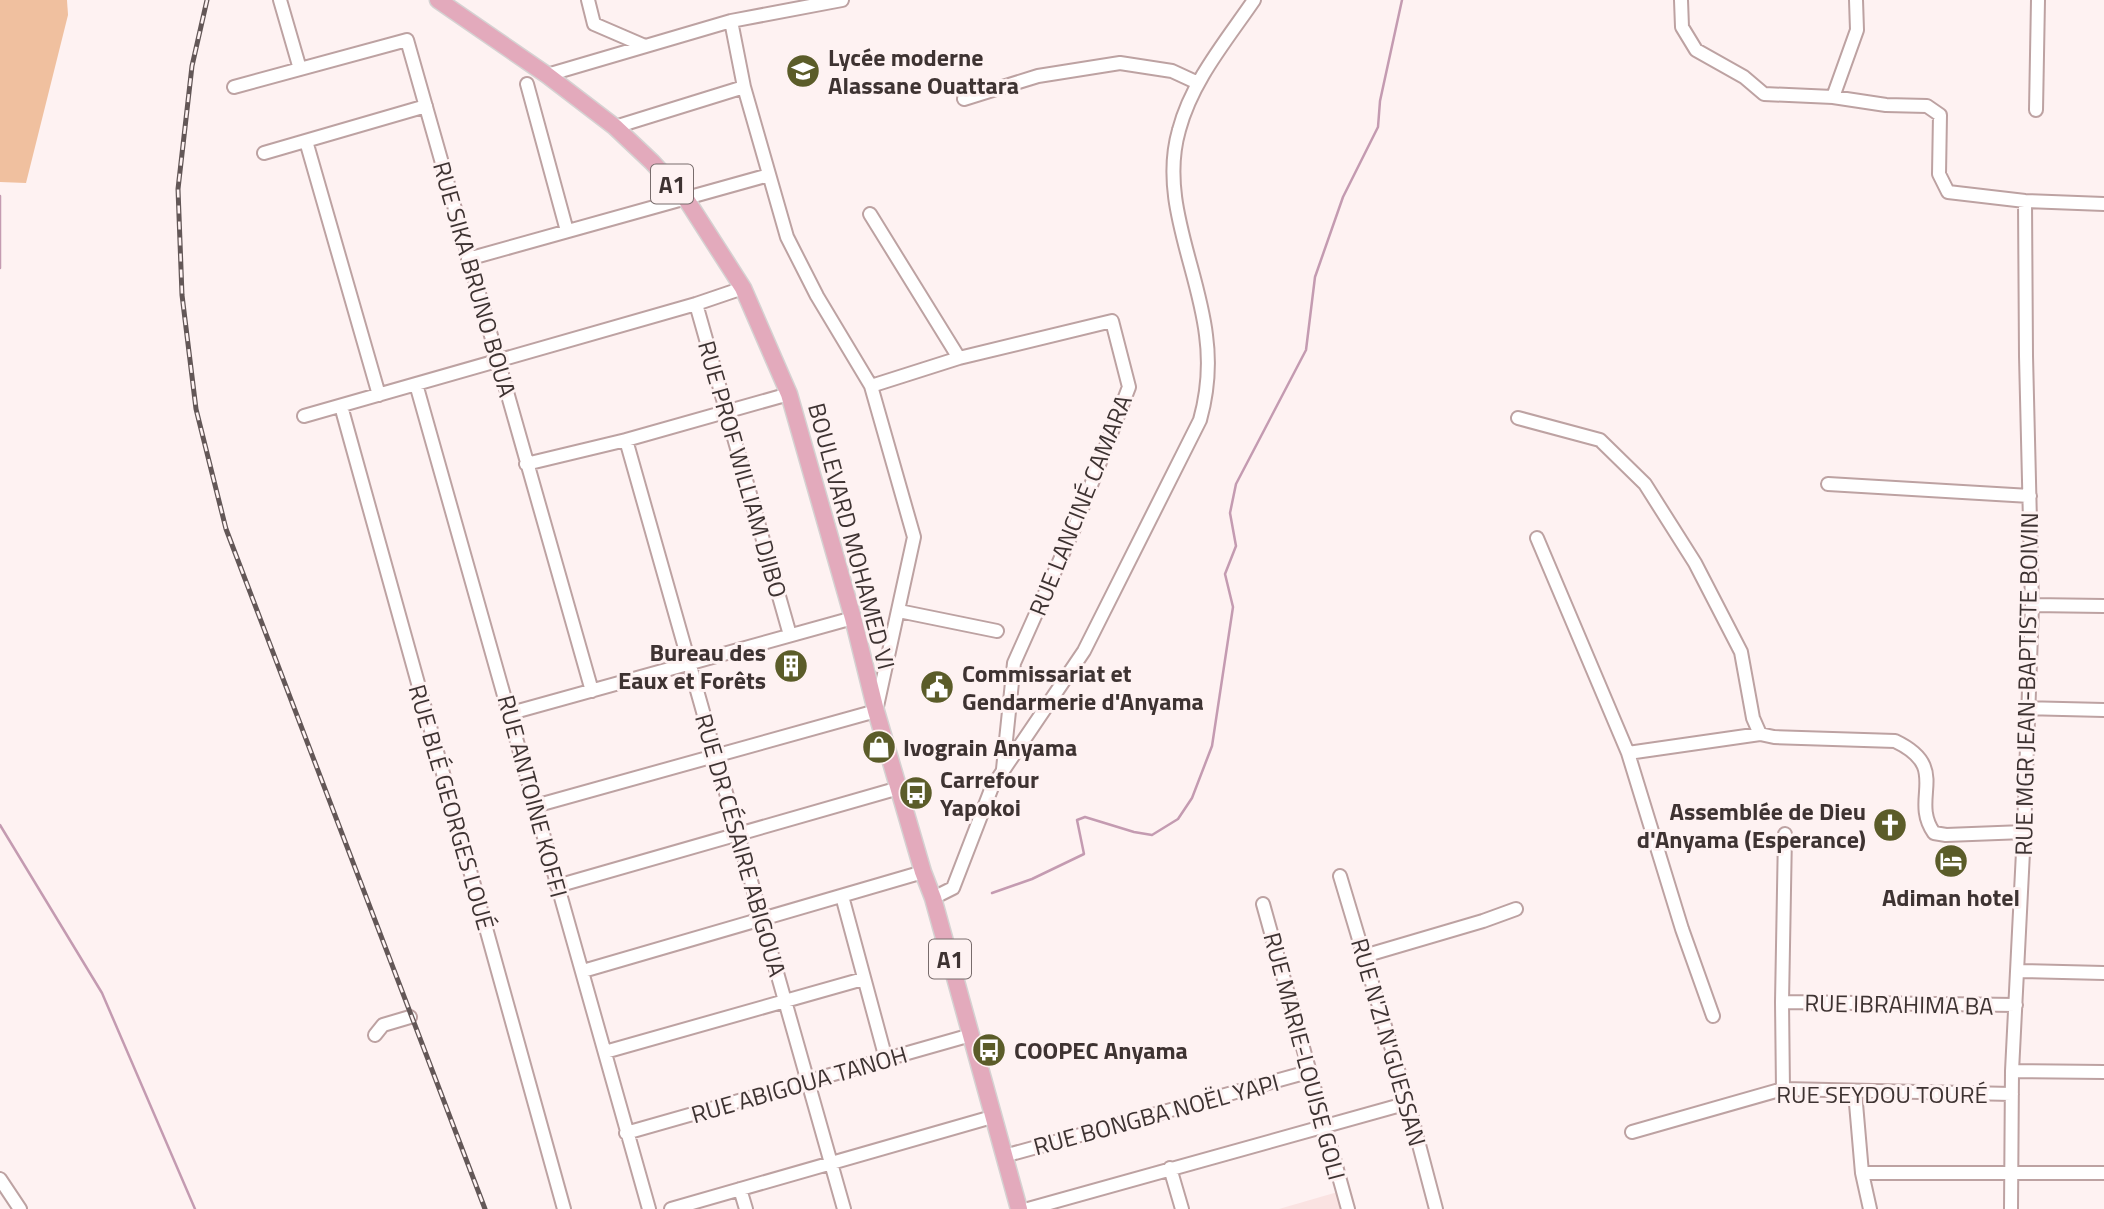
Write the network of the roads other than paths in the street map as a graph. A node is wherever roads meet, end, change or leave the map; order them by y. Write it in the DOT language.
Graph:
graph roads {
  1 [pos="280,0"];
  2 [pos="439,0"];
  3 [pos="588,0"];
  4 [pos="842,0"];
  5 [pos="1254,0"];
  6 [pos="1681,0"];
  7 [pos="1856,0"];
  8 [pos="2038,0"];
  9 [pos="731,21"];
  10 [pos="645,46"];
  11 [pos="300,69"];
  12 [pos="547,75"];
  13 [pos="1198,83"];
  14 [pos="527,84"];
  15 [pos="234,87"];
  16 [pos="744,87"];
  17 [pos="1833,97"];
  18 [pos="964,99"];
  19 [pos="426,106"];
  20 [pos="2036,110"];
  21 [pos="615,127"];
  22 [pos="306,141"];
  23 [pos="264,153"];
  24 [pos="769,175"];
  25 [pos="686,199"];
  26 [pos="2025,201"];
  27 [pos="2104,204"];
  28 [pos="870,214"];
  29 [pos="568,231"];
  30 [pos="468,259"];
  31 [pos="743,288"];
  32 [pos="696,304"];
  33 [pos="958,358"];
  34 [pos="499,359"];
  35 [pos="416,384"];
  36 [pos="871,386"];
  37 [pos="789,394"];
  38 [pos="379,395"];
  39 [pos="341,406"];
  40 [pos="727,411"];
  41 [pos="304,416"];
  42 [pos="1518,418"];
  43 [pos="626,440"];
  44 [pos="526,464"];
  45 [pos="1828,484"];
  46 [pos="2030,496"];
  47 [pos="1537,538"];
  48 [pos="2032,605"];
  49 [pos="2104,606"];
  50 [pos="899,611"];
  51 [pos="853,618"];
  52 [pos="997,631"];
  53 [pos="790,635"];
  54 [pos="689,664"];
  55 [pos="592,691"];
  56 [pos="2027,708"];
  57 [pos="2104,710"];
  58 [pos="876,711"];
  59 [pos="511,713"];
  60 [pos="1760,734"];
  61 [pos="1628,753"];
  62 [pos="715,757"];
  63 [pos="1002,770"];
  64 [pos="899,788"];
  65 [pos="535,806"];
  66 [pos="2024,832"];
  67 [pos="737,833"];
  68 [pos="1785,835"];
  69 [pos="923,872"];
  70 [pos="1340,876"];
  71 [pos="557,886"];
  72 [pos="842,896"];
  73 [pos="933,898"];
  74 [pos="1263,904"];
  75 [pos="1517,909"];
  76 [pos="762,919"];
  77 [pos="1364,956"];
  78 [pos="583,971"];
  79 [pos="2018,971"];
  80 [pos="2104,973"];
  81 [pos="863,979"];
  82 [pos="785,1001"];
  83 [pos="1782,1002"];
  84 [pos="2016,1006"];
  85 [pos="1713,1016"];
  86 [pos="410,1017"];
  87 [pos="375,1035"];
  88 [pos="971,1035"];
  89 [pos="605,1052"];
  90 [pos="887,1059"];
  91 [pos="1308,1072"];
  92 [pos="2012,1072"];
  93 [pos="2104,1072"];
  94 [pos="809,1080"];
  95 [pos="1783,1089"];
  96 [pos="1855,1092"];
  97 [pos="2012,1094"];
  98 [pos="1408,1103"];
  99 [pos="992,1117"];
  100 [pos="1324,1127"];
  101 [pos="1632,1132"];
  102 [pos="626,1133"];
  103 [pos="1004,1156"];
  104 [pos="831,1162"];
  105 [pos="1170,1168"];
  106 [pos="1862,1173"];
  107 [pos="2104,1173"];
  108 [pos="2011,1174"];
  109 [pos="0,1179"];
  110 [pos="740,1189"];
  111 [pos="20,1209"];
  112 [pos="564,1209"];
  113 [pos="649,1209"];
  114 [pos="671,1209"];
  115 [pos="746,1209"];
  116 [pos="844,1209"];
  117 [pos="1018,1209"];
  118 [pos="1028,1209"];
  119 [pos="1182,1209"];
  120 [pos="1348,1209"];
  121 [pos="1436,1209"];
  122 [pos="1870,1209"];
  123 [pos="2011,1209"];
  1 -- 11 [label="street"];
  2 -- 12 [label="main road, BOULEVARD MOHAMED VI / A1"];
  3 -- 10 [label="street"];
  4 -- 9 [label="street"];
  5 -- 13 [label="street"];
  6 -- 17 [label="street"];
  7 -- 17 [label="street"];
  8 -- 20 [label="street"];
  9 -- 10 [label="street"];
  9 -- 16 [label="street"];
  10 -- 12 [label="street"];
  11 -- 15 [label="street, RUE SIKA BRUNO BOUA"];
  11 -- 19 [label="street, RUE SIKA BRUNO BOUA"];
  12 -- 21 [label="main road, BOULEVARD MOHAMED VI / A1"];
  13 -- 18 [label="street"];
  13 -- 63 [label="street"];
  14 -- 29 [label="street"];
  16 -- 21 [label="street"];
  16 -- 24 [label="street"];
  17 -- 26 [label="street"];
  19 -- 22 [label="street"];
  19 -- 30 [label="street, RUE SIKA BRUNO BOUA"];
  21 -- 25 [label="main road, BOULEVARD MOHAMED VI / A1"];
  22 -- 23 [label="street"];
  22 -- 38 [label="street"];
  24 -- 25 [label="street"];
  24 -- 36 [label="street"];
  25 -- 29 [label="street"];
  25 -- 31 [label="main road, BOULEVARD MOHAMED VI / A1"];
  26 -- 27 [label="street"];
  26 -- 46 [label="street, RUE MGR JEAN-BAPTISTE BOIVIN"];
  28 -- 33 [label="street"];
  29 -- 30 [label="street"];
  30 -- 34 [label="street, RUE SIKA BRUNO BOUA"];
  31 -- 32 [label="street"];
  31 -- 37 [label="main road, BOULEVARD MOHAMED VI / A1"];
  32 -- 34 [label="street"];
  32 -- 40 [label="street, RUE PROF WILLIAM DJIBO"];
  33 -- 36 [label="street, RUE LANCINÉ CAMARA"];
  33 -- 63 [label="street, RUE LANCINÉ CAMARA"];
  34 -- 35 [label="street"];
  34 -- 44 [label="street, RUE SIKA BRUNO BOUA"];
  35 -- 38 [label="street"];
  35 -- 59 [label="street, RUE ANTOINE KOFFI"];
  36 -- 50 [label="street"];
  37 -- 40 [label="street"];
  37 -- 51 [label="main road, BOULEVARD MOHAMED VI / A1"];
  38 -- 39 [label="street"];
  39 -- 41 [label="street"];
  39 -- 112 [label="street, RUE BLÉ GEORGES LOUÉ"];
  40 -- 43 [label="street"];
  40 -- 53 [label="street, RUE PROF WILLIAM DJIBO"];
  42 -- 60 [label="street"];
  43 -- 44 [label="street"];
  43 -- 54 [label="street, RUE DR CÉSAIRE ABIGOUA"];
  44 -- 55 [label="street, RUE SIKA BRUNO BOUA"];
  45 -- 46 [label="street"];
  46 -- 48 [label="street, RUE MGR JEAN-BAPTISTE BOIVIN"];
  47 -- 61 [label="street"];
  48 -- 49 [label="street"];
  48 -- 56 [label="street, RUE MGR JEAN-BAPTISTE BOIVIN"];
  50 -- 52 [label="street"];
  50 -- 58 [label="street"];
  51 -- 53 [label="street"];
  51 -- 58 [label="main road, BOULEVARD MOHAMED VI / A1"];
  53 -- 54 [label="street"];
  54 -- 55 [label="street"];
  54 -- 62 [label="street, RUE DR CÉSAIRE ABIGOUA"];
  55 -- 59 [label="street"];
  56 -- 57 [label="street"];
  56 -- 66 [label="street, RUE MGR JEAN-BAPTISTE BOIVIN"];
  58 -- 62 [label="street"];
  58 -- 64 [label="main road, BOULEVARD MOHAMED VI / A1"];
  59 -- 65 [label="street, RUE ANTOINE KOFFI"];
  60 -- 61 [label="street"];
  60 -- 66 [label="street"];
  61 -- 85 [label="street"];
  62 -- 65 [label="street"];
  62 -- 67 [label="street, RUE DR CÉSAIRE ABIGOUA"];
  63 -- 73 [label="street"];
  64 -- 67 [label="street"];
  64 -- 69 [label="main road, BOULEVARD MOHAMED VI / A1"];
  65 -- 71 [label="street, RUE ANTOINE KOFFI"];
  66 -- 79 [label="street, RUE MGR JEAN-BAPTISTE BOIVIN"];
  67 -- 71 [label="street"];
  67 -- 76 [label="street, RUE DR CÉSAIRE ABIGOUA"];
  68 -- 83 [label="street"];
  69 -- 72 [label="street"];
  69 -- 73 [label="main road, BOULEVARD MOHAMED VI / A1"];
  70 -- 77 [label="street, RUE N'ZI N'GUESSAN"];
  71 -- 78 [label="street, RUE ANTOINE KOFFI"];
  72 -- 76 [label="street"];
  72 -- 81 [label="street"];
  73 -- 88 [label="main road, BOULEVARD MOHAMED VI / A1"];
  74 -- 91 [label="street, RUE MARIE-LOUISE GOLI"];
  75 -- 77 [label="street"];
  76 -- 78 [label="street"];
  76 -- 82 [label="street, RUE DR CÉSAIRE ABIGOUA"];
  77 -- 98 [label="street, RUE N'ZI N'GUESSAN"];
  78 -- 89 [label="street, RUE ANTOINE KOFFI"];
  79 -- 80 [label="street"];
  79 -- 84 [label="street, RUE MGR JEAN-BAPTISTE BOIVIN"];
  81 -- 82 [label="street"];
  81 -- 90 [label="street"];
  82 -- 89 [label="street"];
  82 -- 94 [label="street, RUE DR CÉSAIRE ABIGOUA"];
  83 -- 84 [label="street, RUE IBRAHIMA BA"];
  83 -- 95 [label="street"];
  84 -- 92 [label="street, RUE MGR JEAN-BAPTISTE BOIVIN"];
  86 -- 87 [label="street"];
  88 -- 90 [label="street, RUE ABIGOUA TANOH"];
  88 -- 99 [label="main road, BOULEVARD MOHAMED VI / A1"];
  89 -- 102 [label="street, RUE ANTOINE KOFFI"];
  90 -- 94 [label="street, RUE ABIGOUA TANOH"];
  91 -- 100 [label="street, RUE MARIE-LOUISE GOLI"];
  91 -- 103 [label="street, RUE BONGBA NOËL YAPI"];
  92 -- 93 [label="street"];
  92 -- 97 [label="street, RUE MGR JEAN-BAPTISTE BOIVIN"];
  94 -- 102 [label="street, RUE ABIGOUA TANOH"];
  94 -- 104 [label="street, RUE DR CÉSAIRE ABIGOUA"];
  95 -- 96 [label="street, RUE SEYDOU TOURÉ"];
  95 -- 101 [label="street, RUE SEYDOU TOURÉ"];
  96 -- 97 [label="street, RUE SEYDOU TOURÉ"];
  96 -- 106 [label="street"];
  97 -- 108 [label="street, RUE MGR JEAN-BAPTISTE BOIVIN"];
  98 -- 100 [label="street"];
  98 -- 121 [label="street, RUE N'ZI N'GUESSAN"];
  99 -- 103 [label="main road, BOULEVARD MOHAMED VI / A1"];
  99 -- 104 [label="street"];
  100 -- 105 [label="street"];
  100 -- 120 [label="street, RUE MARIE-LOUISE GOLI"];
  102 -- 113 [label="street, RUE ANTOINE KOFFI"];
  103 -- 117 [label="main road, BOULEVARD MOHAMED VI / A1"];
  104 -- 110 [label="street"];
  104 -- 116 [label="street, RUE DR CÉSAIRE ABIGOUA"];
  105 -- 118 [label="street"];
  105 -- 119 [label="street"];
  106 -- 108 [label="street"];
  106 -- 122 [label="street"];
  107 -- 108 [label="street"];
  108 -- 123 [label="street, RUE MGR JEAN-BAPTISTE BOIVIN"];
  109 -- 111 [label="street"];
  110 -- 114 [label="street"];
  110 -- 115 [label="street"];
}
